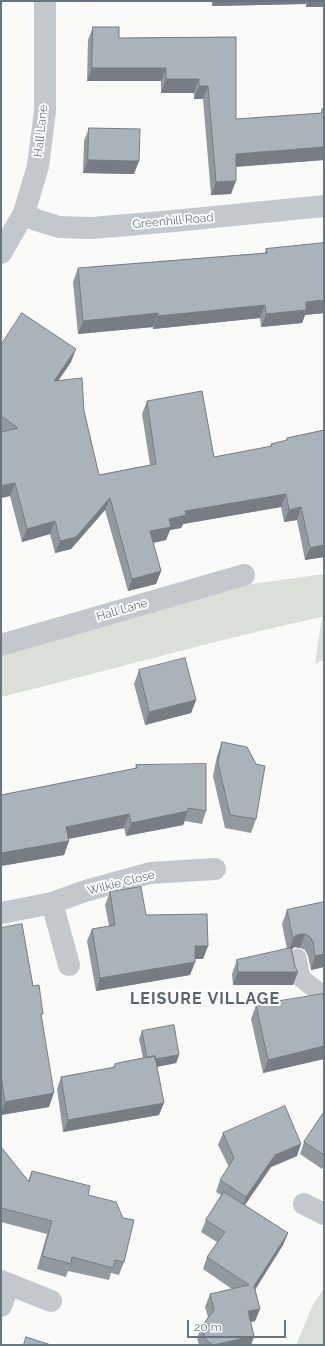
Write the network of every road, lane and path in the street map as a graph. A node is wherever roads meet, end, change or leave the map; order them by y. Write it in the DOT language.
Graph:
graph roads {
  1 [pos="45,1"];
  2 [pos="324,206"];
  3 [pos="24,213"];
  4 [pos="1,253"];
  5 [pos="244,575"];
  6 [pos="1,645"];
  7 [pos="216,869"];
  8 [pos="52,903"];
  9 [pos="1,913"];
  10 [pos="297,958"];
  11 [pos="69,965"];
  12 [pos="324,996"];
  13 [pos="304,1204"];
  14 [pos="324,1214"];
  15 [pos="5,1282"];
  16 [pos="51,1301"];
  17 [pos="1,1306"];
  1 -- 3 [label="street, Hall Lane"];
  2 -- 3 [label="street, Greenhill Road"];
  3 -- 4 [label="street, Hall Lane"];
  5 -- 6 [label="street, Hall Lane"];
  7 -- 8 [label="street, Wilkie Close"];
  8 -- 9 [label="street, Wilkie Close"];
  8 -- 11 [label="street"];
  10 -- 12 [label="lane"];
  13 -- 14 [label="street"];
  15 -- 16 [label="street"];
  15 -- 17 [label="street"];
}
